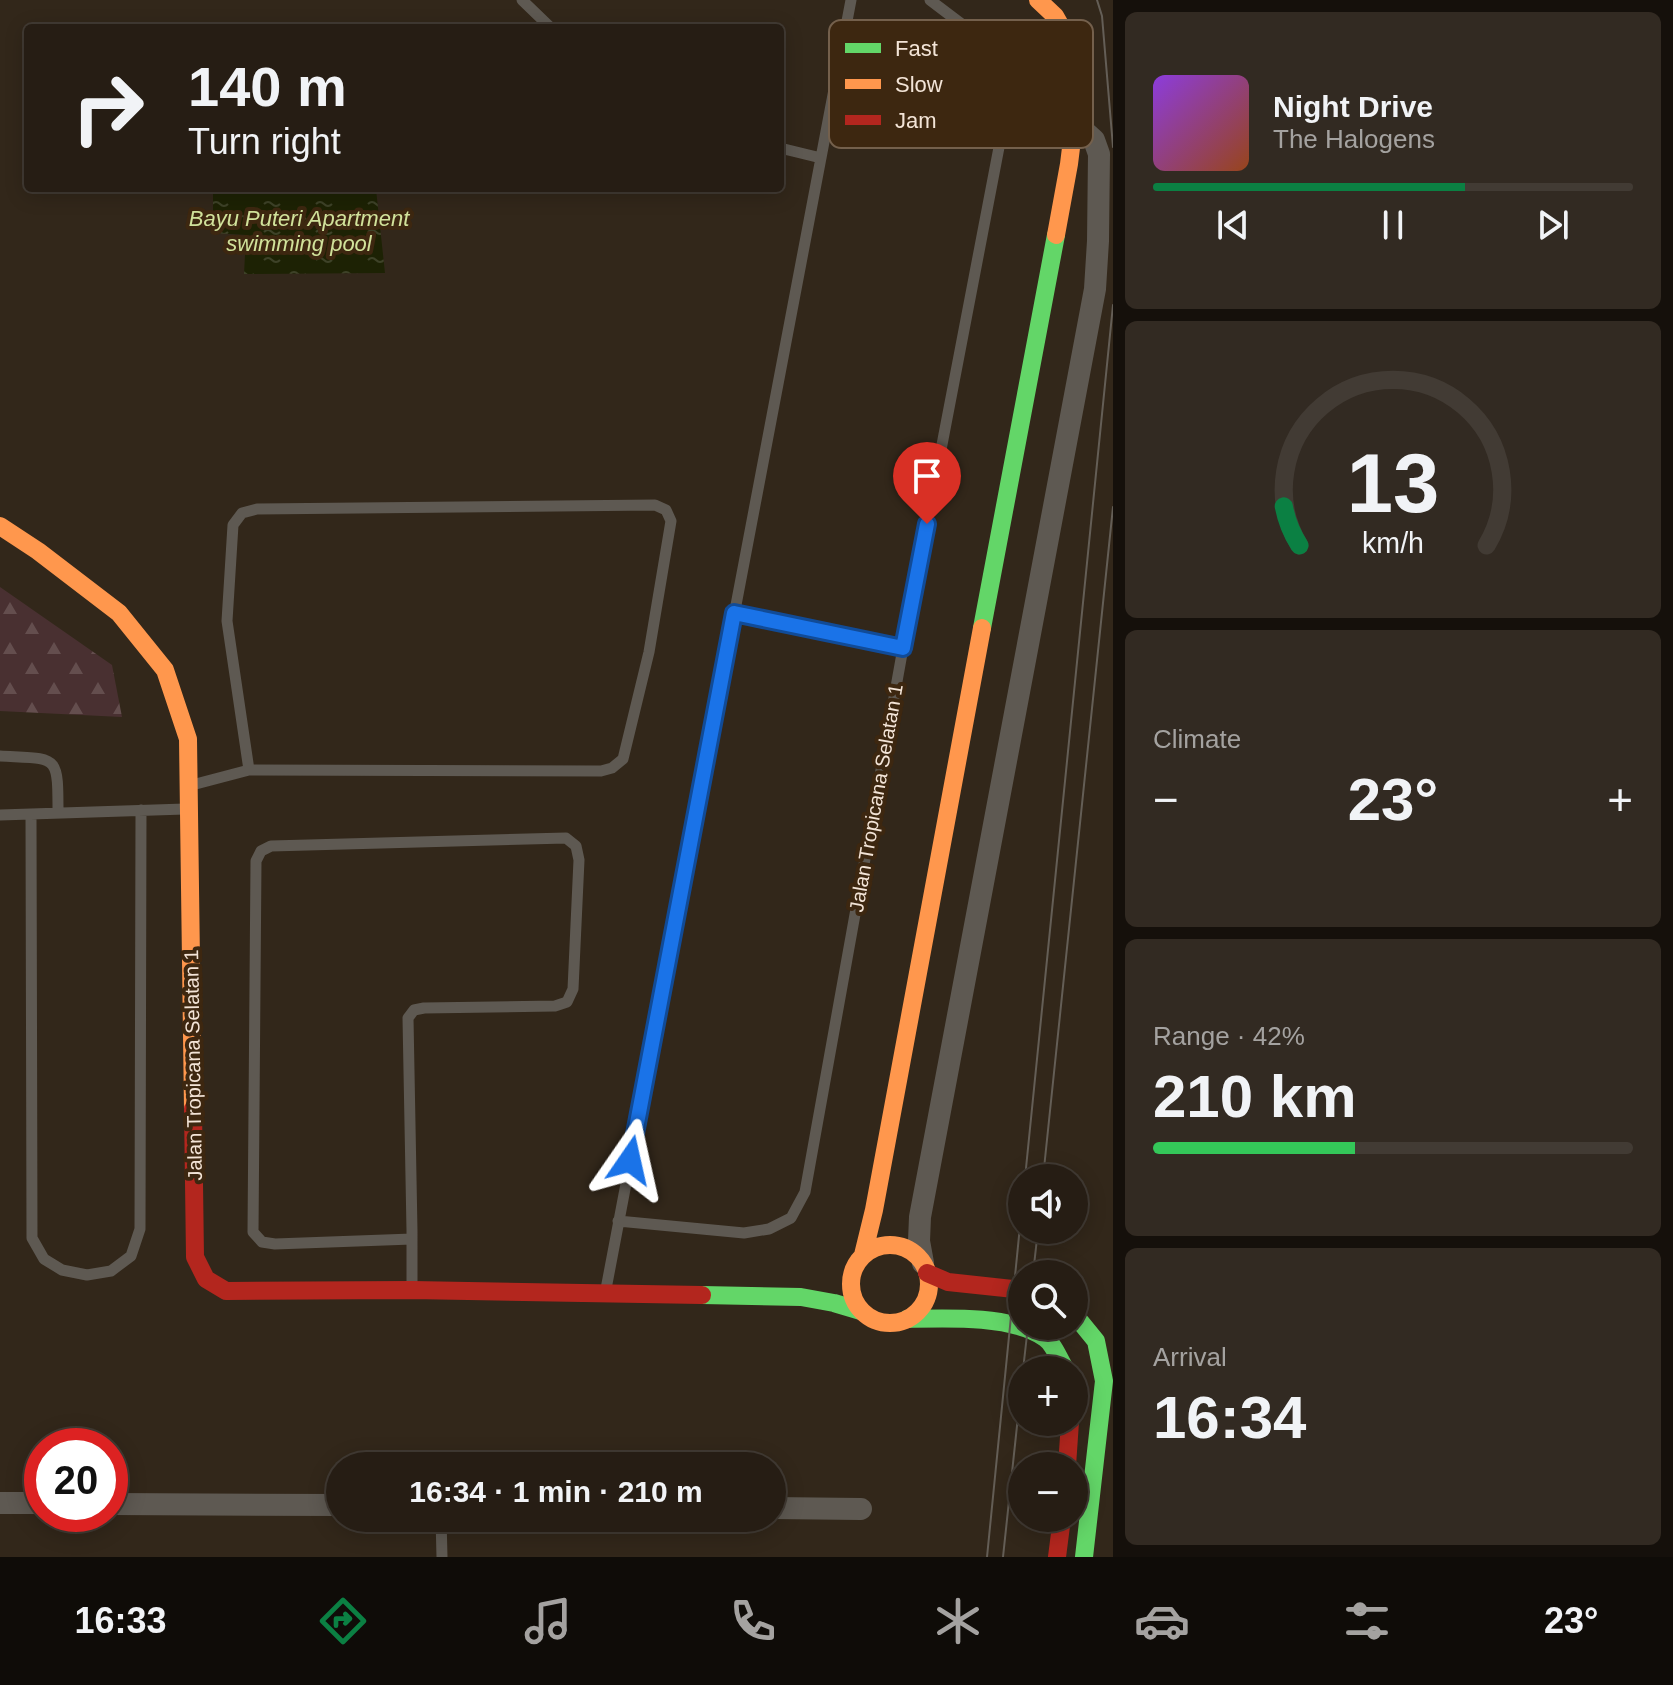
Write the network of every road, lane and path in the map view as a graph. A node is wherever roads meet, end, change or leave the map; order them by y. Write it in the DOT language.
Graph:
graph roads {
  1 [pos="522,0"];
  2 [pos="851,0"];
  3 [pos="930,0"];
  4 [pos="1038,0"];
  5 [pos="847,20"];
  6 [pos="956,20"];
  7 [pos="1057,20"];
  8 [pos="547,24"];
  9 [pos="829,116"];
  10 [pos="1093,139"];
  11 [pos="999,148"];
  12 [pos="1071,148"];
  13 [pos="784,149"];
  14 [pos="821,158"];
  15 [pos="0,526"];
  16 [pos="734,613"];
  17 [pos="903,648"];
  18 [pos="0,756"];
  19 [pos="249,770"];
  20 [pos="190,785"];
  21 [pos="189,809"];
  22 [pos="141,810"];
  23 [pos="58,813"];
  24 [pos="31,814"];
  25 [pos="0,815"];
  26 [pos="618,1221"];
  27 [pos="412,1239"];
  28 [pos="858,1262"];
  29 [pos="925,1268"];
  30 [pos="1008,1288"];
  31 [pos="412,1290"];
  32 [pos="605,1294"];
  33 [pos="801,1297"];
  34 [pos="861,1311"];
  35 [pos="907,1319"];
  36 [pos="1088,1331"];
  37 [pos="1057,1356"];
  38 [pos="0,1503"];
  39 [pos="24,1503"];
  40 [pos="128,1504"];
  41 [pos="326,1505"];
  42 [pos="786,1508"];
  43 [pos="861,1509"];
  44 [pos="441,1532"];
  45 [pos="1060,1532"];
  46 [pos="442,1557"];
  47 [pos="1057,1557"];
  48 [pos="1084,1557"];
  1 -- 8 [label="lane"];
  2 -- 5 [label="lane"];
  3 -- 6 [label="lane, Jalan Tropicana Selatan 1"];
  4 -- 7 [label="street"];
  9 -- 14 [label="lane"];
  10 -- 29 [label="street"];
  11 -- 17 [label="lane, Jalan Tropicana Selatan 1"];
  12 -- 28 [label="street"];
  13 -- 14 [label="lane"];
  14 -- 16 [label="lane"];
  15 -- 20 [label="street, Jalan Tropicana Selatan 1"];
  16 -- 17 [label="lane"];
  16 -- 26 [label="lane"];
  17 -- 26 [label="lane, Jalan Tropicana Selatan 1"];
  18 -- 23 [label="lane"];
  19 -- 19 [label="lane"];
  19 -- 20 [label="lane"];
  20 -- 21 [label="street, Jalan Tropicana Selatan 1"];
  21 -- 22 [label="lane"];
  21 -- 31 [label="street, Jalan Tropicana Selatan 1"];
  22 -- 23 [label="lane"];
  22 -- 24 [label="lane"];
  23 -- 24 [label="lane"];
  24 -- 25 [label="lane"];
  26 -- 32 [label="lane"];
  27 -- 27 [label="lane"];
  27 -- 31 [label="lane"];
  28 -- 29 [label="street"];
  28 -- 33 [label="street"];
  28 -- 34 [label="street"];
  29 -- 30 [label="street"];
  29 -- 35 [label="street"];
  31 -- 32 [label="street, Jalan Tropicana Selatan 1"];
  32 -- 33 [label="street, Jalan Tropicana Selatan 1"];
  33 -- 34 [label="street, Jalan Tropicana Selatan 1"];
  34 -- 35 [label="street"];
  35 -- 37 [label="street"];
  36 -- 48 [label="street"];
  38 -- 39 [label="street"];
  40 -- 41 [label="street"];
  42 -- 43 [label="street"];
  44 -- 46 [label="lane"];
  45 -- 47 [label="street"];
}
